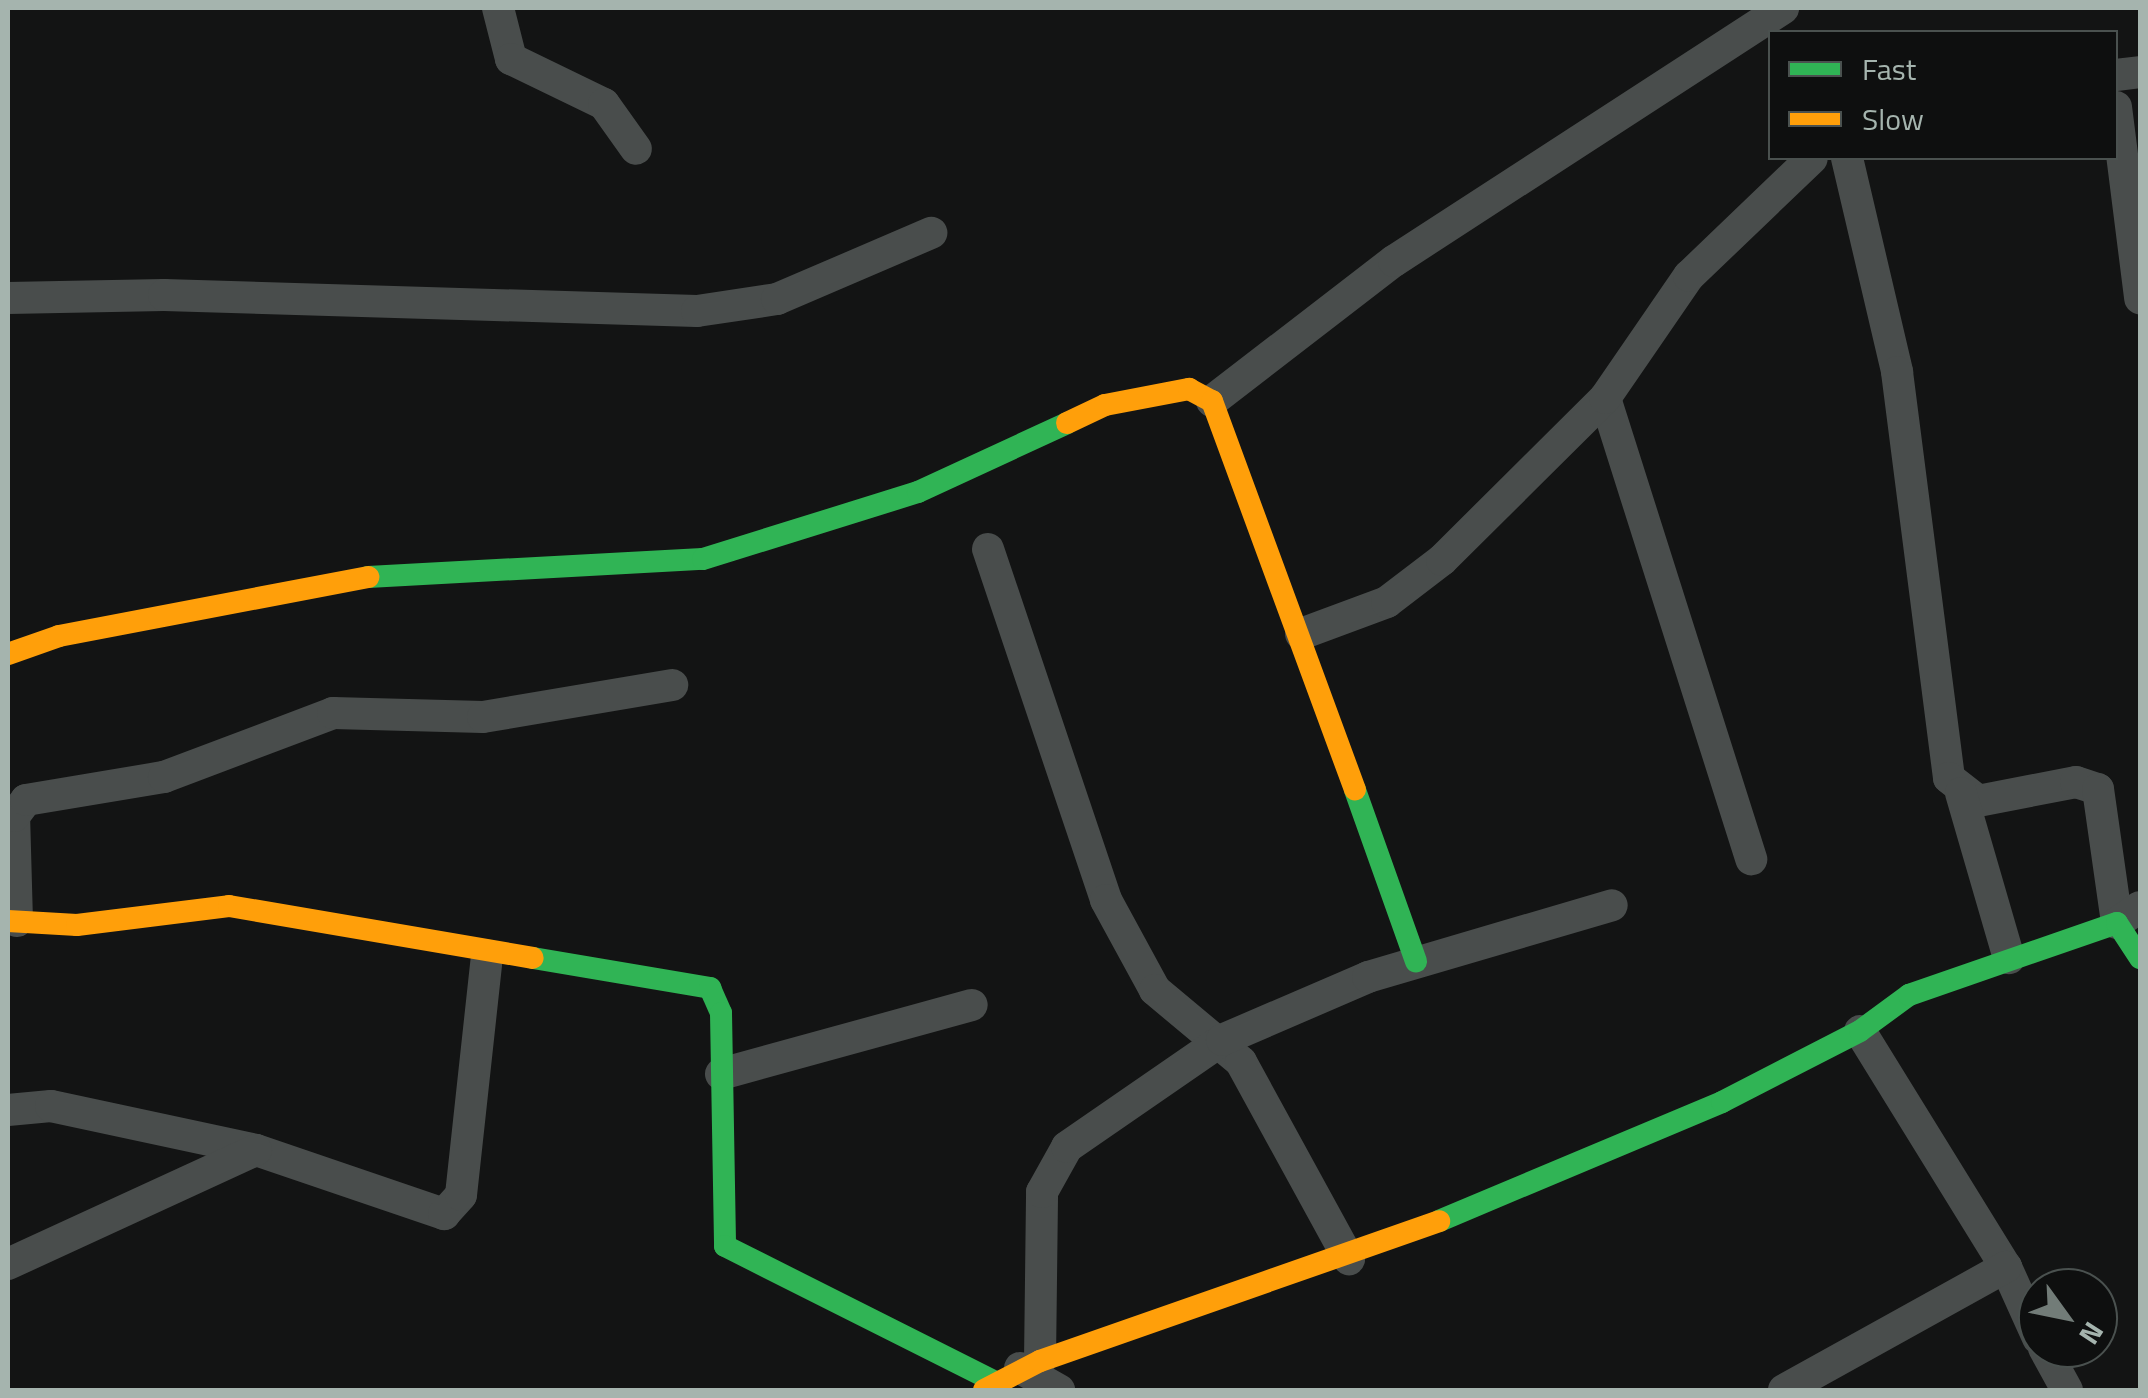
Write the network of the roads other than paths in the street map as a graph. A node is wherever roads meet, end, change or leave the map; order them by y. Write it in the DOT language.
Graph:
graph roads {
  1 [pos="498,8"];
  2 [pos="1783,8"];
  3 [pos="2118,123"];
  4 [pos="636,149"];
  5 [pos="1810,160"];
  6 [pos="1846,160"];
  7 [pos="931,233"];
  8 [pos="8,298"];
  9 [pos="2140,298"];
  10 [pos="1605,398"];
  11 [pos="1212,400"];
  12 [pos="988,549"];
  13 [pos="1301,634"];
  14 [pos="8,654"];
  15 [pos="672,685"];
  16 [pos="1961,794"];
  17 [pos="1751,859"];
  18 [pos="1612,905"];
  19 [pos="2129,915"];
  20 [pos="12,921"];
  21 [pos="487,954"];
  22 [pos="2009,958"];
  23 [pos="2140,958"];
  24 [pos="1416,961"];
  25 [pos="972,1006"];
  26 [pos="1860,1031"];
  27 [pos="1222,1040"];
  28 [pos="721,1074"];
  29 [pos="8,1110"];
  30 [pos="256,1150"];
  31 [pos="1349,1259"];
  32 [pos="8,1264"];
  33 [pos="2006,1267"];
  34 [pos="2018,1294"];
  35 [pos="2055,1368"];
  36 [pos="1009,1375"];
  37 [pos="1058,1390"];
  38 [pos="1784,1390"];
  39 [pos="2067,1390"];
  1 -- 4 [label="street"];
  2 -- 11 [label="street"];
  3 -- 9 [label="street"];
  5 -- 10 [label="street"];
  6 -- 16 [label="street"];
  7 -- 8 [label="street"];
  10 -- 13 [label="street"];
  10 -- 17 [label="street"];
  11 -- 13 [label="street"];
  11 -- 14 [label="street"];
  12 -- 27 [label="street"];
  13 -- 24 [label="street"];
  15 -- 20 [label="street"];
  16 -- 19 [label="street"];
  16 -- 22 [label="street"];
  18 -- 24 [label="street"];
  19 -- 22 [label="street"];
  19 -- 23 [label="street"];
  20 -- 21 [label="street"];
  21 -- 28 [label="street"];
  21 -- 30 [label="street"];
  22 -- 26 [label="street"];
  24 -- 27 [label="street"];
  25 -- 28 [label="street"];
  26 -- 31 [label="street"];
  26 -- 33 [label="street"];
  27 -- 31 [label="street"];
  27 -- 36 [label="street"];
  28 -- 36 [label="street"];
  29 -- 30 [label="street"];
  30 -- 32 [label="street"];
  31 -- 36 [label="street"];
  33 -- 34 [label="street"];
  33 -- 38 [label="street"];
  35 -- 39 [label="street"];
  36 -- 37 [label="street"];
}
